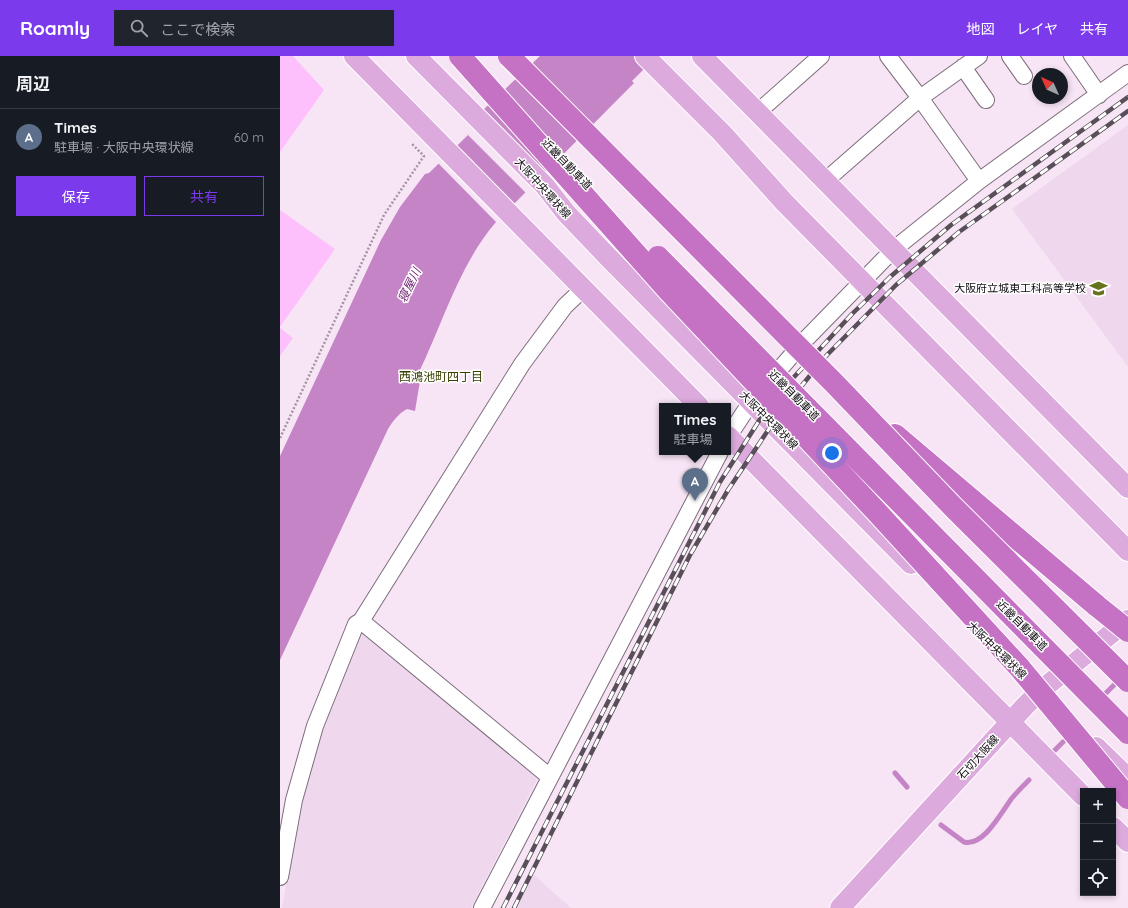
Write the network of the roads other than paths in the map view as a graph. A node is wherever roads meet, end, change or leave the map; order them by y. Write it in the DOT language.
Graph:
graph roads {
  1 [pos="354,56"];
  2 [pos="416,56"];
  3 [pos="460,56"];
  4 [pos="509,56"];
  5 [pos="645,56"];
  6 [pos="702,56"];
  7 [pos="821,56"];
  8 [pos="888,56"];
  9 [pos="979,56"];
  10 [pos="1010,56"];
  11 [pos="1072,56"];
  12 [pos="963,67"];
  13 [pos="1128,73"];
  14 [pos="1024,76"];
  15 [pos="1099,94"];
  16 [pos="920,98"];
  17 [pos="986,100"];
  18 [pos="758,112"];
  19 [pos="825,181"];
  20 [pos="980,181"];
  21 [pos="893,250"];
  22 [pos="862,281"];
  23 [pos="583,289"];
  24 [pos="835,384"];
  25 [pos="751,402"];
  26 [pos="696,403"];
  27 [pos="731,432"];
  28 [pos="731,439"];
  29 [pos="718,455"];
  30 [pos="1128,488"];
  31 [pos="1128,551"];
  32 [pos="1128,620"];
  33 [pos="362,622"];
  34 [pos="1128,631"];
  35 [pos="1128,681"];
  36 [pos="1040,691"];
  37 [pos="1010,722"];
  38 [pos="1128,733"];
  39 [pos="550,777"];
  40 [pos="1128,778"];
  41 [pos="1080,793"];
  42 [pos="1128,798"];
  43 [pos="1116,829"];
  44 [pos="1128,842"];
  45 [pos="280,877"];
  46 [pos="482,908"];
  47 [pos="840,908"];
  1 -- 23 [label="main road"];
  2 -- 25 [label="main road, 大阪中央環状線"];
  3 -- 38 [label="highway, 近畿自動車道, bridge"];
  3 -- 42 [label="highway, bridge"];
  4 -- 24 [label="highway, bridge"];
  5 -- 22 [label="main road"];
  6 -- 18 [label="main road"];
  7 -- 18 [label="street"];
  8 -- 16 [label="street"];
  9 -- 12 [label="street"];
  10 -- 14 [label="street"];
  11 -- 15 [label="street"];
  12 -- 16 [label="street"];
  12 -- 17 [label="street"];
  13 -- 15 [label="street"];
  15 -- 20 [label="street"];
  16 -- 19 [label="street"];
  16 -- 20 [label="street"];
  18 -- 19 [label="main road"];
  19 -- 21 [label="main road"];
  20 -- 21 [label="street"];
  21 -- 22 [label="street"];
  21 -- 30 [label="main road"];
  22 -- 25 [label="street"];
  22 -- 31 [label="main road"];
  23 -- 26 [label="main road"];
  23 -- 33 [label="street"];
  24 -- 34 [label="highway, bridge"];
  24 -- 35 [label="highway, bridge"];
  25 -- 27 [label="street"];
  25 -- 36 [label="main road, 大阪中央環状線"];
  28 -- 37 [label="main road"];
  29 -- 39 [label="street"];
  32 -- 36 [label="main road, 石切大阪線"];
  33 -- 39 [label="street"];
  33 -- 45 [label="street"];
  36 -- 37 [label="main road, 石切大阪線"];
  36 -- 40 [label="main road, 大阪中央環状線"];
  37 -- 41 [label="main road"];
  37 -- 47 [label="main road, 石切大阪線"];
  39 -- 46 [label="street"];
  43 -- 44 [label="main road"];
}
